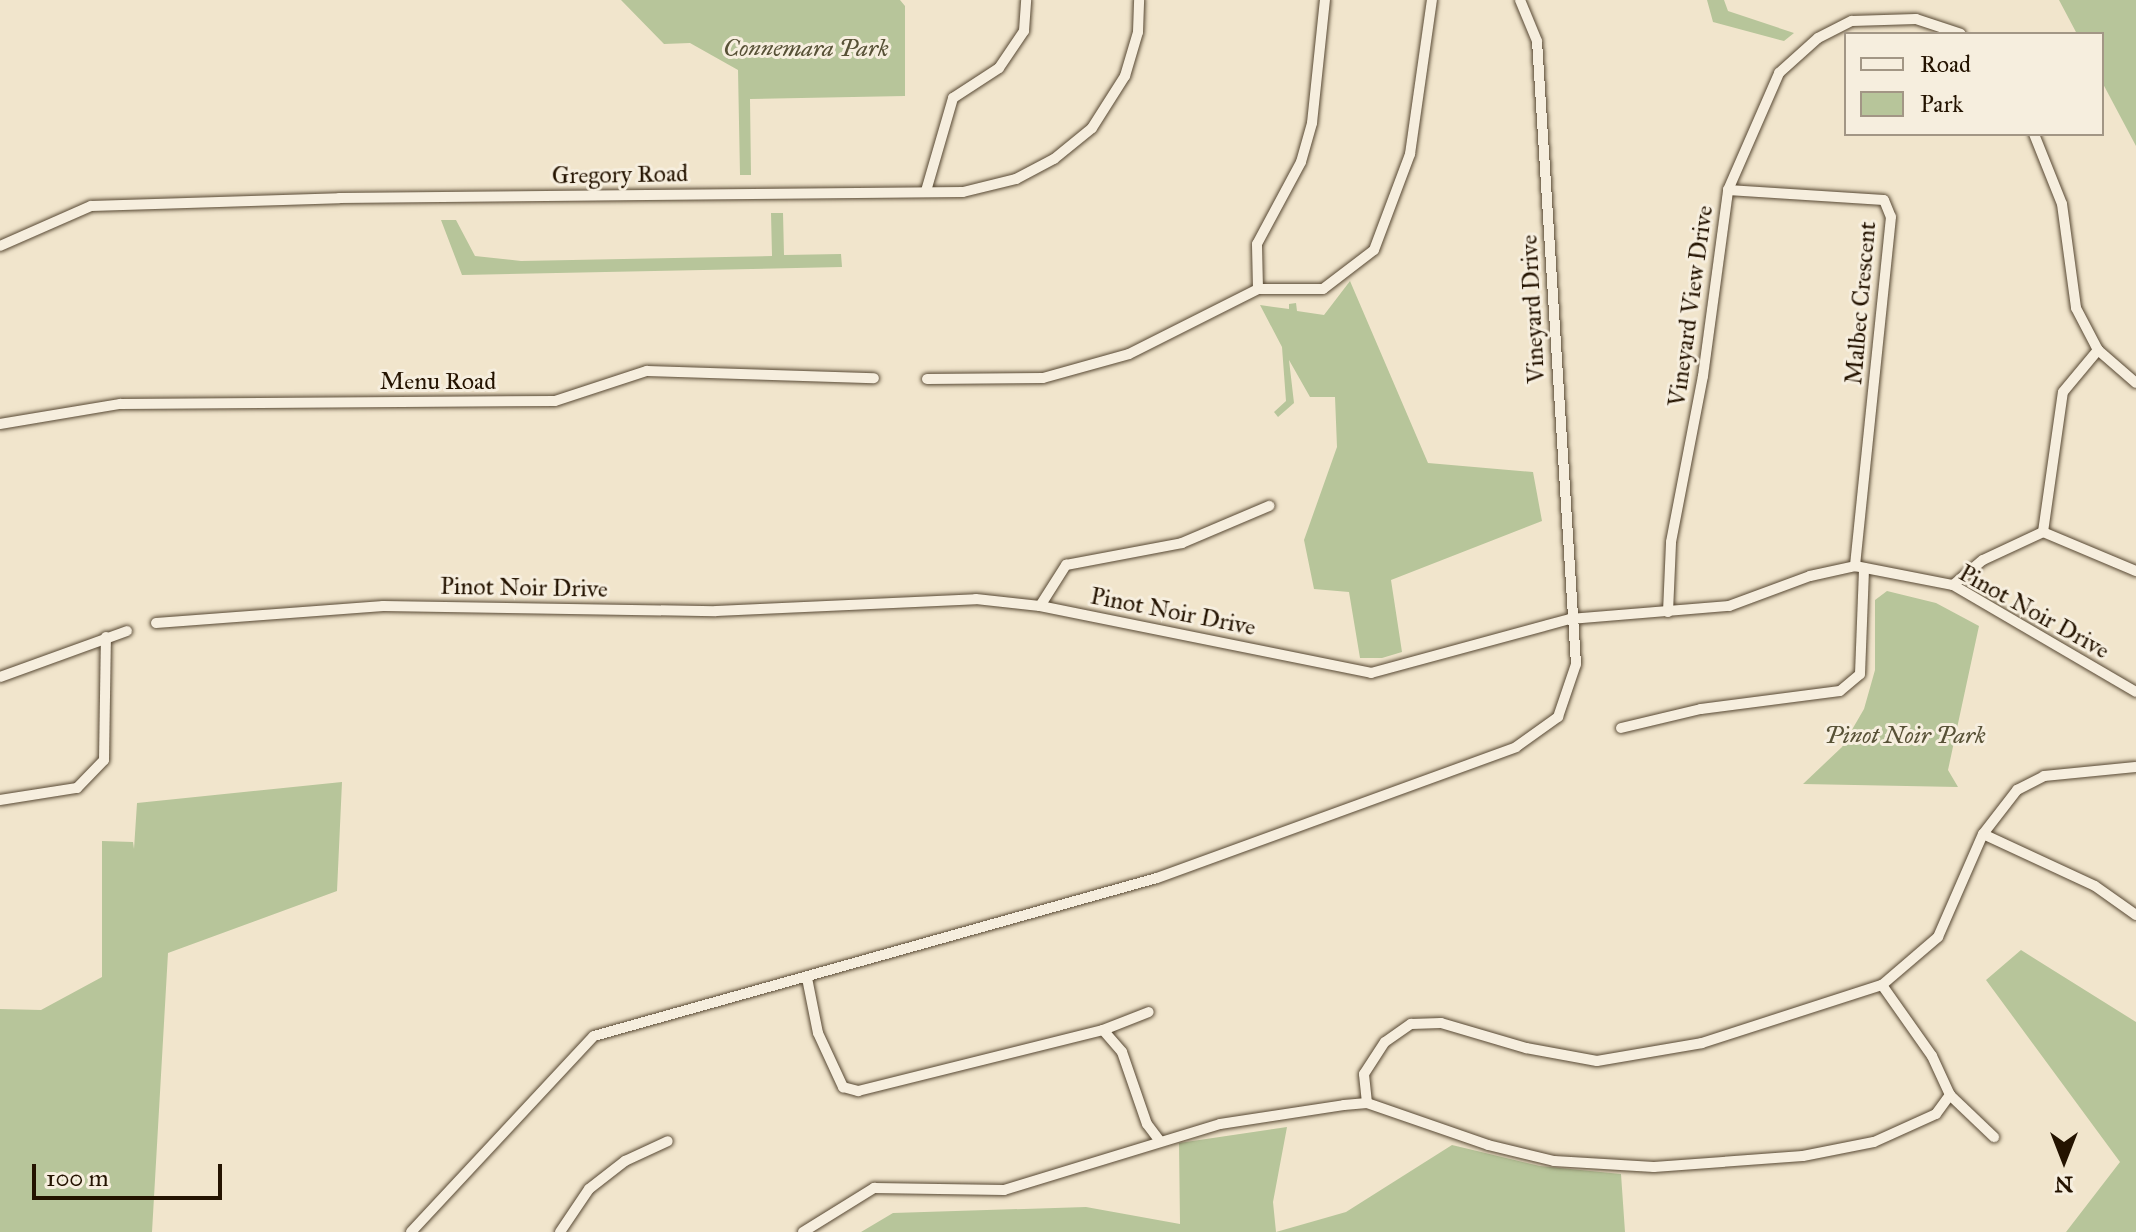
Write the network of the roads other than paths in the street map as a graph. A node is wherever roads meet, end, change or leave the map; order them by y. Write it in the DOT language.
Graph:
graph roads {
  1 [pos="1026,0"];
  2 [pos="1139,0"];
  3 [pos="1325,0"];
  4 [pos="1432,0"];
  5 [pos="1520,0"];
  6 [pos="1955,32"];
  7 [pos="2035,136"];
  8 [pos="1728,190"];
  9 [pos="926,191"];
  10 [pos="0,246"];
  11 [pos="1258,289"];
  12 [pos="2098,350"];
  13 [pos="874,378"];
  14 [pos="927,379"];
  15 [pos="2136,383"];
  16 [pos="0,424"];
  17 [pos="1269,506"];
  18 [pos="2043,532"];
  19 [pos="1859,567"];
  20 [pos="2136,571"];
  21 [pos="1953,585"];
  22 [pos="1040,606"];
  23 [pos="1668,612"];
  24 [pos="1570,619"];
  25 [pos="156,623"];
  26 [pos="127,631"];
  27 [pos="106,637"];
  28 [pos="0,677"];
  29 [pos="2136,692"];
  30 [pos="1621,728"];
  31 [pos="2136,767"];
  32 [pos="0,800"];
  33 [pos="1983,834"];
  34 [pos="2136,915"];
  35 [pos="807,978"];
  36 [pos="1882,985"];
  37 [pos="1149,1012"];
  38 [pos="1103,1030"];
  39 [pos="1950,1095"];
  40 [pos="1367,1103"];
  41 [pos="1994,1137"];
  42 [pos="668,1141"];
  43 [pos="1160,1141"];
  44 [pos="411,1232"];
  45 [pos="560,1232"];
  46 [pos="803,1232"];
  1 -- 9 [label="street"];
  2 -- 9 [label="street, Gregory Road"];
  3 -- 11 [label="street"];
  4 -- 11 [label="street"];
  5 -- 24 [label="street, Vineyard Drive"];
  6 -- 8 [label="street, Vineyard View Drive"];
  7 -- 12 [label="street"];
  8 -- 19 [label="street, Malbec Crescent"];
  8 -- 23 [label="street, Vineyard View Drive"];
  9 -- 10 [label="street, Gregory Road"];
  11 -- 14 [label="street"];
  12 -- 15 [label="street"];
  12 -- 18 [label="street"];
  13 -- 16 [label="street, Menu Road"];
  17 -- 22 [label="street"];
  18 -- 20 [label="street"];
  18 -- 21 [label="street"];
  19 -- 21 [label="street, Pinot Noir Drive"];
  19 -- 23 [label="street, Pinot Noir Drive"];
  19 -- 30 [label="street"];
  21 -- 29 [label="street, Pinot Noir Drive"];
  22 -- 24 [label="street, Pinot Noir Drive"];
  22 -- 25 [label="street, Pinot Noir Drive"];
  23 -- 24 [label="street, Pinot Noir Drive"];
  24 -- 35 [label="street, Vineyard Drive"];
  26 -- 27 [label="street"];
  27 -- 28 [label="street"];
  27 -- 32 [label="street"];
  31 -- 33 [label="street"];
  33 -- 34 [label="street"];
  33 -- 36 [label="street"];
  35 -- 38 [label="street"];
  35 -- 44 [label="street, Vineyard Drive"];
  36 -- 39 [label="street"];
  36 -- 40 [label="street"];
  37 -- 38 [label="street"];
  38 -- 43 [label="street"];
  39 -- 40 [label="street"];
  39 -- 41 [label="street"];
  40 -- 43 [label="street"];
  42 -- 45 [label="street"];
  43 -- 46 [label="street"];
}
